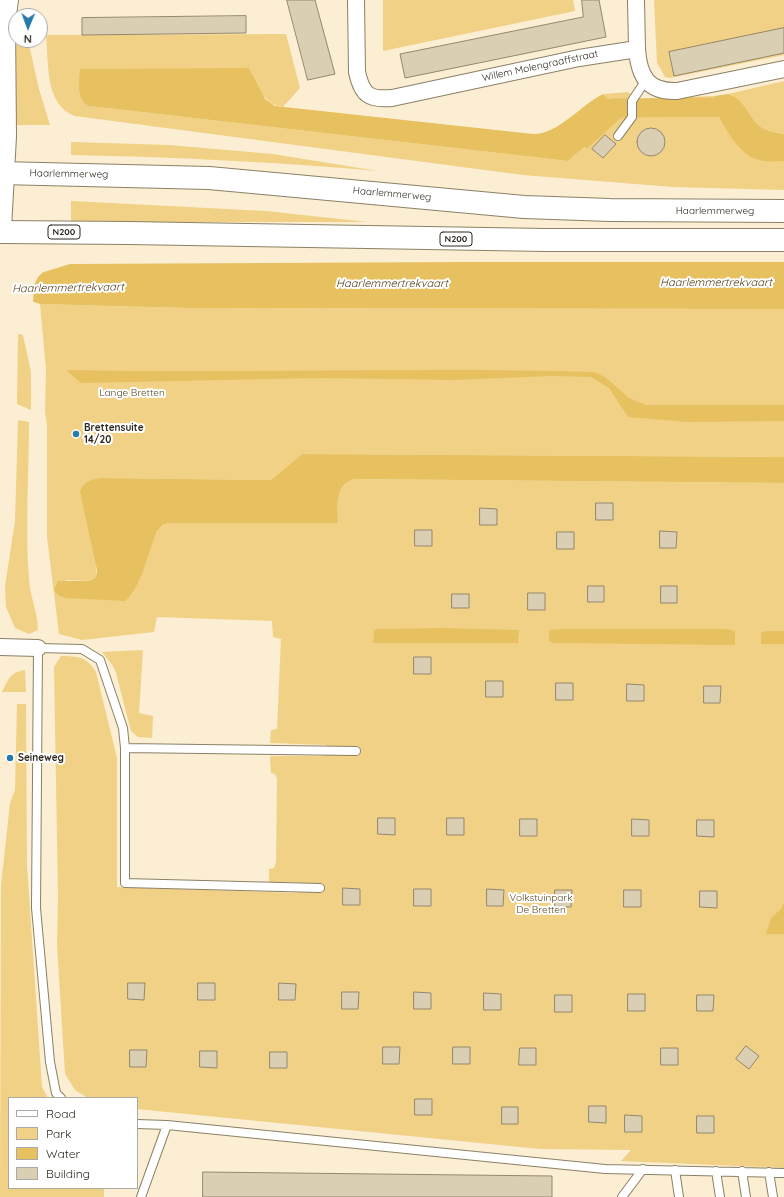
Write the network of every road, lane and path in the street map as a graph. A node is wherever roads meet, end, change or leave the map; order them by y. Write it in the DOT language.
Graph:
graph roads {
  1 [pos="7,0"];
  2 [pos="356,0"];
  3 [pos="636,0"];
  4 [pos="637,50"];
  5 [pos="784,69"];
  6 [pos="646,80"];
  7 [pos="618,136"];
  8 [pos="2,173"];
  9 [pos="784,211"];
  10 [pos="0,231"];
  11 [pos="784,240"];
  12 [pos="0,647"];
  13 [pos="38,648"];
  14 [pos="125,748"];
  15 [pos="356,750"];
  16 [pos="320,888"];
  17 [pos="60,1097"];
  18 [pos="138,1124"];
  19 [pos="167,1125"];
  20 [pos="643,1169"];
  21 [pos="675,1170"];
  22 [pos="716,1171"];
  23 [pos="742,1171"];
  24 [pos="769,1172"];
  25 [pos="784,1173"];
  26 [pos="141,1197"];
  27 [pos="622,1197"];
  28 [pos="679,1197"];
  29 [pos="720,1197"];
  30 [pos="746,1197"];
  31 [pos="773,1197"];
  1 -- 8 [label="main road"];
  2 -- 4 [label="street, Willem Molengraaffstraat"];
  3 -- 4 [label="street"];
  4 -- 6 [label="street"];
  5 -- 6 [label="street"];
  6 -- 7 [label="lane"];
  8 -- 9 [label="main road, Haarlemmerweg"];
  8 -- 10 [label="main road"];
  10 -- 11 [label="main road, N200"];
  12 -- 13 [label="street"];
  13 -- 14 [label="lane"];
  13 -- 17 [label="lane"];
  14 -- 15 [label="lane"];
  14 -- 16 [label="lane"];
  18 -- 19 [label="lane"];
  19 -- 20 [label="lane"];
  19 -- 26 [label="lane"];
  20 -- 21 [label="lane"];
  20 -- 27 [label="lane"];
  21 -- 22 [label="lane"];
  21 -- 28 [label="lane"];
  22 -- 23 [label="lane"];
  22 -- 29 [label="lane"];
  23 -- 24 [label="lane"];
  23 -- 30 [label="lane"];
  24 -- 25 [label="lane"];
  24 -- 31 [label="lane"];
}
